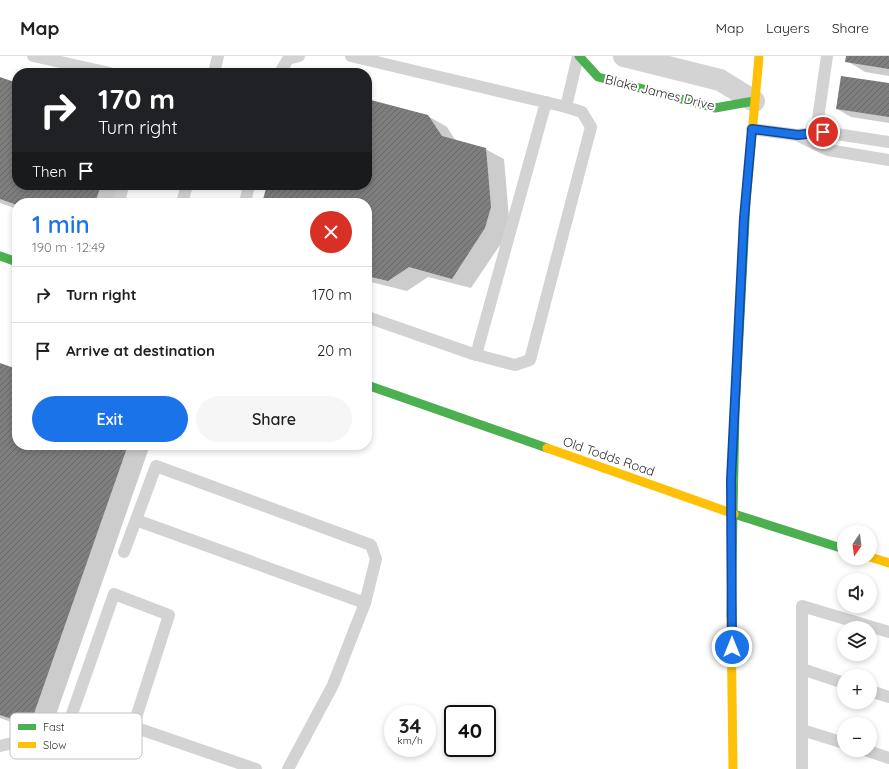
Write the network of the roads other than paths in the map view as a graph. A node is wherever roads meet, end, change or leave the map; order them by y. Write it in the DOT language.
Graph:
graph roads {
  1 [pos="33,56"];
  2 [pos="218,56"];
  3 [pos="299,56"];
  4 [pos="351,56"];
  5 [pos="578,56"];
  6 [pos="624,56"];
  7 [pos="759,56"];
  8 [pos="827,56"];
  9 [pos="87,68"];
  10 [pos="215,68"];
  11 [pos="283,68"];
  12 [pos="546,102"];
  13 [pos="754,102"];
  14 [pos="566,107"];
  15 [pos="752,129"];
  16 [pos="816,133"];
  17 [pos="798,135"];
  18 [pos="889,142"];
  19 [pos="889,160"];
  20 [pos="0,256"];
  21 [pos="12,260"];
  22 [pos="372,319"];
  23 [pos="476,355"];
  24 [pos="372,387"];
  25 [pos="732,513"];
  26 [pos="136,520"];
  27 [pos="837,547"];
  28 [pos="124,552"];
  29 [pos="877,559"];
  30 [pos="889,563"];
  31 [pos="365,603"];
  32 [pos="889,632"];
  33 [pos="802,669"];
  34 [pos="837,681"];
  35 [pos="877,693"];
  36 [pos="889,697"];
  37 [pos="72,713"];
  38 [pos="138,713"];
  39 [pos="142,730"];
  40 [pos="802,730"];
  41 [pos="837,741"];
  42 [pos="10,744"];
  43 [pos="0,746"];
  44 [pos="877,754"];
  45 [pos="889,758"];
  46 [pos="256,769"];
  47 [pos="288,769"];
  48 [pos="733,769"];
  49 [pos="802,769"];
  1 -- 9 [label="lane"];
  2 -- 10 [label="lane"];
  3 -- 11 [label="lane"];
  4 -- 12 [label="lane"];
  5 -- 13 [label="street, Blake James Drive"];
  5 -- 14 [label="lane"];
  6 -- 13 [label="street, Blake James Drive"];
  7 -- 13 [label="street"];
  8 -- 16 [label="lane"];
  12 -- 14 [label="lane"];
  12 -- 23 [label="lane"];
  13 -- 15 [label="street"];
  14 -- 23 [label="lane"];
  15 -- 17 [label="lane"];
  15 -- 25 [label="street"];
  16 -- 17 [label="lane"];
  16 -- 18 [label="lane"];
  17 -- 19 [label="lane"];
  20 -- 21 [label="street"];
  22 -- 23 [label="lane"];
  24 -- 25 [label="street, Old Todds Road"];
  25 -- 27 [label="street, Old Todds Road"];
  25 -- 48 [label="street"];
  26 -- 28 [label="lane"];
  26 -- 31 [label="lane"];
  26 -- 31 [label="lane"];
  29 -- 30 [label="street"];
  31 -- 47 [label="lane"];
  32 -- 33 [label="lane"];
  33 -- 34 [label="lane"];
  33 -- 40 [label="lane"];
  35 -- 36 [label="lane"];
  37 -- 38 [label="lane"];
  39 -- 46 [label="lane"];
  40 -- 41 [label="lane"];
  40 -- 49 [label="lane"];
  42 -- 43 [label="lane"];
  44 -- 45 [label="lane"];
}
